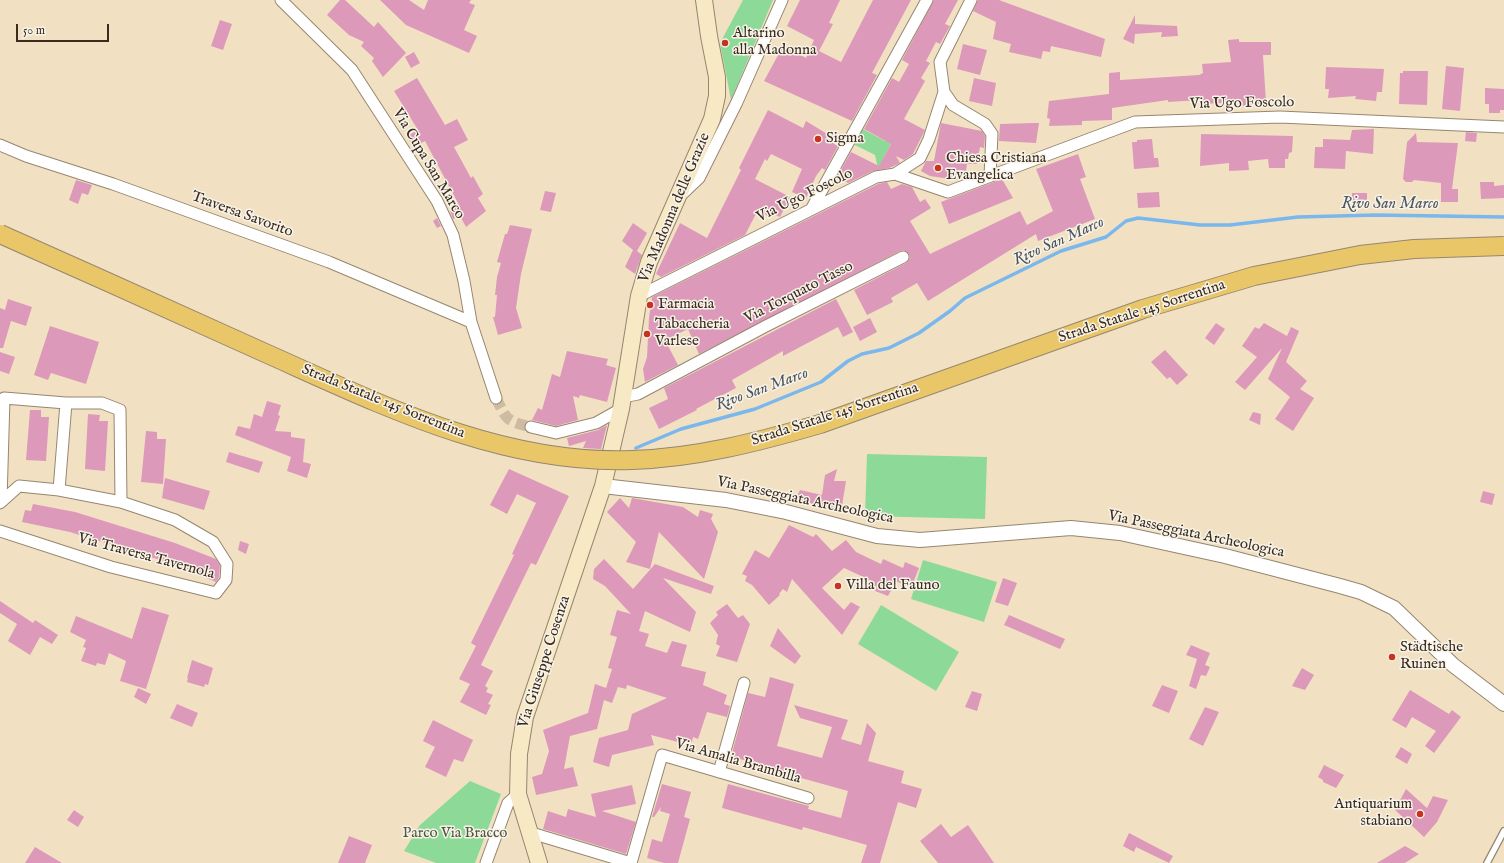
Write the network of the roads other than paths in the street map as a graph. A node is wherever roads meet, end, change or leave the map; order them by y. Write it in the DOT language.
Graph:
graph roads {
  1 [pos="281,0"];
  2 [pos="704,0"];
  3 [pos="782,0"];
  4 [pos="927,0"];
  5 [pos="971,0"];
  6 [pos="944,92"];
  7 [pos="1504,127"];
  8 [pos="0,145"];
  9 [pos="895,174"];
  10 [pos="990,176"];
  11 [pos="677,198"];
  12 [pos="812,208"];
  13 [pos="0,234"];
  14 [pos="1504,246"];
  15 [pos="904,257"];
  16 [pos="639,296"];
  17 [pos="471,322"];
  18 [pos="2,398"];
  19 [pos="496,398"];
  20 [pos="66,403"];
  21 [pos="622,403"];
  22 [pos="531,427"];
  23 [pos="603,486"];
  24 [pos="59,490"];
  25 [pos="0,502"];
  26 [pos="121,502"];
  27 [pos="0,531"];
  28 [pos="744,683"];
  29 [pos="1504,704"];
  30 [pos="719,772"];
  31 [pos="518,794"];
  32 [pos="808,798"];
  33 [pos="1504,831"];
  34 [pos="528,832"];
  35 [pos="486,863"];
  36 [pos="539,863"];
  37 [pos="632,863"];
  38 [pos="1487,863"];
  1 -- 17 [label="street, Via Cupa San Marco"];
  2 -- 11 [label="main road, Via Madonna delle Grazie"];
  3 -- 11 [label="street"];
  4 -- 12 [label="street"];
  5 -- 6 [label="street"];
  6 -- 9 [label="street"];
  6 -- 10 [label="street"];
  7 -- 10 [label="street, Via Ugo Foscolo"];
  8 -- 17 [label="street, Traversa Savorito"];
  9 -- 10 [label="street, Via Ugo Foscolo"];
  9 -- 12 [label="street, Via Ugo Foscolo"];
  11 -- 16 [label="main road, Via Madonna delle Grazie"];
  12 -- 16 [label="street, Via Ugo Foscolo"];
  13 -- 14 [label="highway, Strada Statale 145 Sorrentina, bridge"];
  15 -- 21 [label="street, Via Torquato Tasso"];
  16 -- 21 [label="main road, Via Madonna delle Grazie"];
  17 -- 19 [label="street, Via Cupa San Marco"];
  18 -- 20 [label="street"];
  18 -- 25 [label="street"];
  20 -- 24 [label="street"];
  20 -- 26 [label="street"];
  21 -- 22 [label="street"];
  21 -- 23 [label="main road, Via Madonna delle Grazie"];
  23 -- 29 [label="street, Via Passeggiata Archeologica"];
  23 -- 31 [label="main road, Via Giuseppe Cosenza"];
  24 -- 25 [label="street, Via Traversa Tavernola"];
  24 -- 26 [label="street, Via Traversa Tavernola"];
  26 -- 27 [label="street, Via Traversa Tavernola"];
  28 -- 30 [label="street"];
  30 -- 32 [label="street, Via Amalia Brambilla"];
  30 -- 37 [label="street, Via Amalia Brambilla"];
  31 -- 34 [label="main road, Via Giuseppe Cosenza"];
  31 -- 35 [label="street"];
  33 -- 38 [label="lane"];
  34 -- 36 [label="main road, Via Giuseppe Cosenza"];
  34 -- 37 [label="street, Via Amalia Brambilla"];
}
